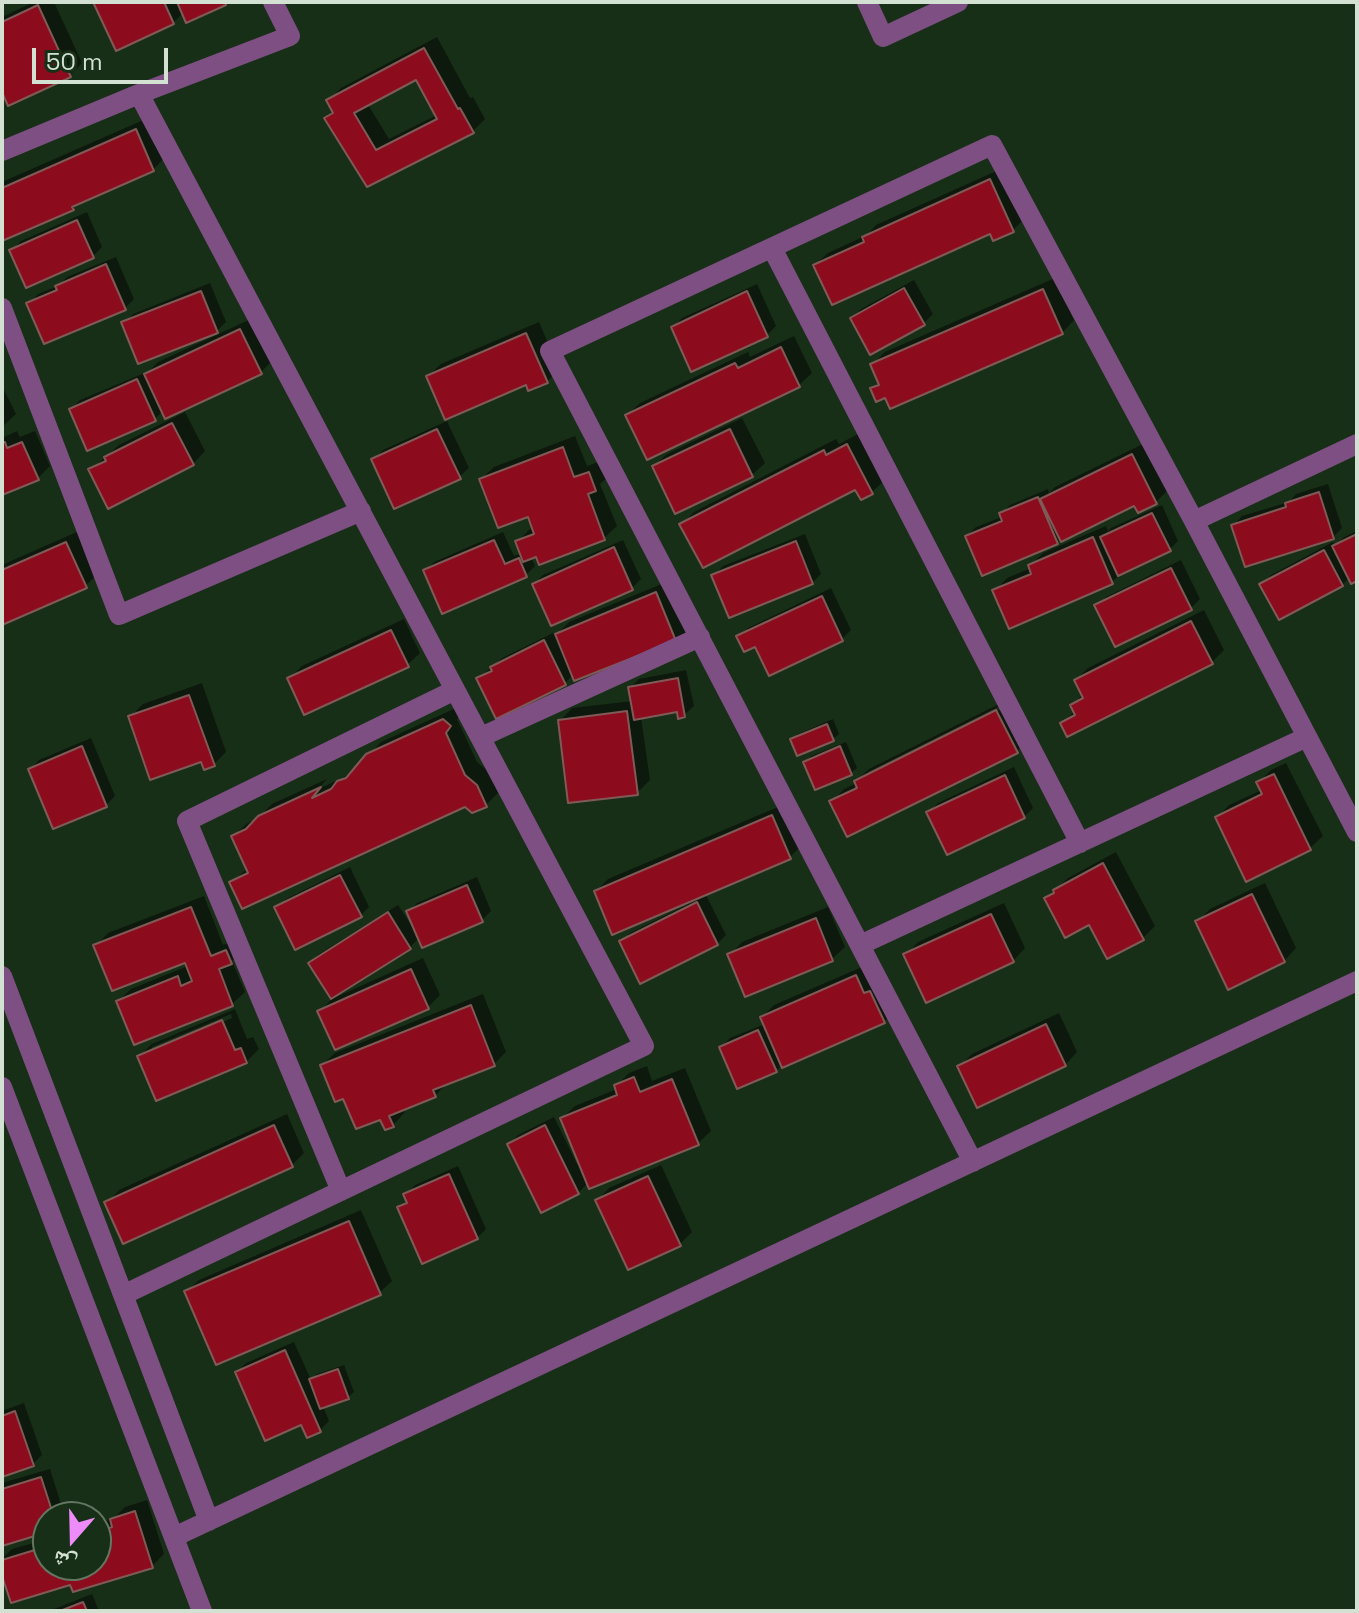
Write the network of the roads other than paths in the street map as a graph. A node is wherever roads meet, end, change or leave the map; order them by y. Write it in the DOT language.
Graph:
graph roads {
  1 [pos="273,2"];
  2 [pos="867,2"];
  3 [pos="958,2"];
  4 [pos="139,94"];
  5 [pos="2,151"];
  6 [pos="772,248"];
  7 [pos="2,308"];
  8 [pos="1357,444"];
  9 [pos="361,511"];
  10 [pos="1194,521"];
  11 [pos="700,637"];
  12 [pos="455,690"];
  13 [pos="481,737"];
  14 [pos="1307,737"];
  15 [pos="1357,832"];
  16 [pos="1080,843"];
  17 [pos="860,945"];
  18 [pos="2,976"];
  19 [pos="1357,981"];
  20 [pos="2,1089"];
  21 [pos="973,1162"];
  22 [pos="341,1191"];
  23 [pos="123,1295"];
  24 [pos="209,1521"];
  25 [pos="174,1537"];
  26 [pos="202,1611"];
  1 -- 4 [label="street"];
  2 -- 3 [label="street"];
  4 -- 5 [label="street"];
  4 -- 9 [label="street"];
  6 -- 10 [label="street"];
  6 -- 11 [label="street"];
  6 -- 16 [label="street"];
  7 -- 9 [label="street"];
  8 -- 10 [label="street"];
  9 -- 12 [label="street"];
  10 -- 14 [label="street"];
  11 -- 13 [label="street"];
  11 -- 17 [label="street"];
  12 -- 13 [label="street"];
  12 -- 22 [label="street"];
  13 -- 22 [label="street"];
  14 -- 15 [label="street"];
  14 -- 16 [label="street"];
  16 -- 17 [label="street"];
  17 -- 21 [label="street"];
  18 -- 23 [label="street"];
  19 -- 21 [label="street"];
  20 -- 25 [label="street"];
  21 -- 24 [label="street"];
  22 -- 23 [label="street"];
  23 -- 24 [label="street"];
  24 -- 25 [label="street"];
  25 -- 26 [label="street"];
}
